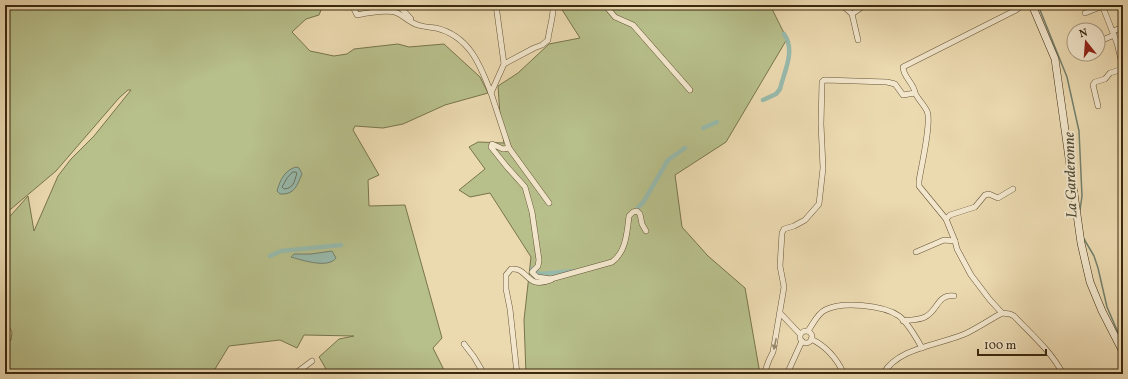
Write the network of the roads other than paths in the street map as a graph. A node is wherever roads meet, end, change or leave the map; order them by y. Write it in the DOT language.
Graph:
graph roads {
  1 [pos="352,5"];
  2 [pos="400,5"];
  3 [pos="496,5"];
  4 [pos="553,5"];
  5 [pos="605,5"];
  6 [pos="842,5"];
  7 [pos="865,5"];
  8 [pos="1023,5"];
  9 [pos="1032,5"];
  10 [pos="1102,5"];
  11 [pos="1085,12"];
  12 [pos="852,14"];
  13 [pos="418,25"];
  14 [pos="1123,28"];
  15 [pos="1114,33"];
  16 [pos="1106,38"];
  17 [pos="858,40"];
  18 [pos="504,64"];
  19 [pos="1123,68"];
  20 [pos="690,90"];
  21 [pos="491,93"];
  22 [pos="914,93"];
  23 [pos="1098,106"];
  24 [pos="510,148"];
  25 [pos="1013,189"];
  26 [pos="549,203"];
  27 [pos="946,219"];
  28 [pos="646,231"];
  29 [pos="955,241"];
  30 [pos="916,252"];
  31 [pos="551,279"];
  32 [pos="954,296"];
  33 [pos="780,313"];
  34 [pos="1002,313"];
  35 [pos="903,320"];
  36 [pos="808,331"];
  37 [pos="800,334"];
  38 [pos="811,339"];
  39 [pos="802,341"];
  40 [pos="464,344"];
  41 [pos="922,348"];
  42 [pos="1123,352"];
  43 [pos="312,361"];
  44 [pos="297,374"];
  45 [pos="484,374"];
  46 [pos="517,374"];
  47 [pos="764,374"];
  48 [pos="787,374"];
  49 [pos="844,374"];
  50 [pos="883,374"];
  51 [pos="1063,374"];
  1 -- 13 [label="street"];
  2 -- 13 [label="street"];
  3 -- 18 [label="street"];
  4 -- 18 [label="street"];
  5 -- 20 [label="street"];
  6 -- 12 [label="street"];
  7 -- 12 [label="street"];
  8 -- 22 [label="street"];
  9 -- 42 [label="main road"];
  10 -- 11 [label="street"];
  10 -- 15 [label="street"];
  12 -- 17 [label="street"];
  13 -- 21 [label="street"];
  14 -- 15 [label="street"];
  15 -- 16 [label="street"];
  15 -- 19 [label="street"];
  18 -- 21 [label="street"];
  19 -- 23 [label="street"];
  21 -- 24 [label="street"];
  22 -- 27 [label="street"];
  22 -- 33 [label="street"];
  24 -- 26 [label="street"];
  24 -- 31 [label="street"];
  25 -- 27 [label="street"];
  27 -- 29 [label="street"];
  28 -- 31 [label="street"];
  29 -- 30 [label="street"];
  29 -- 34 [label="street"];
  31 -- 46 [label="street"];
  32 -- 35 [label="street"];
  33 -- 37 [label="street"];
  33 -- 47 [label="street, one-way"];
  34 -- 41 [label="street"];
  34 -- 51 [label="street"];
  35 -- 36 [label="street"];
  35 -- 41 [label="street"];
  36 -- 37 [label="street"];
  36 -- 38 [label="street"];
  37 -- 39 [label="street"];
  38 -- 39 [label="street"];
  38 -- 49 [label="street"];
  39 -- 48 [label="street"];
  40 -- 45 [label="street"];
  41 -- 50 [label="street"];
  43 -- 44 [label="street"];
}
